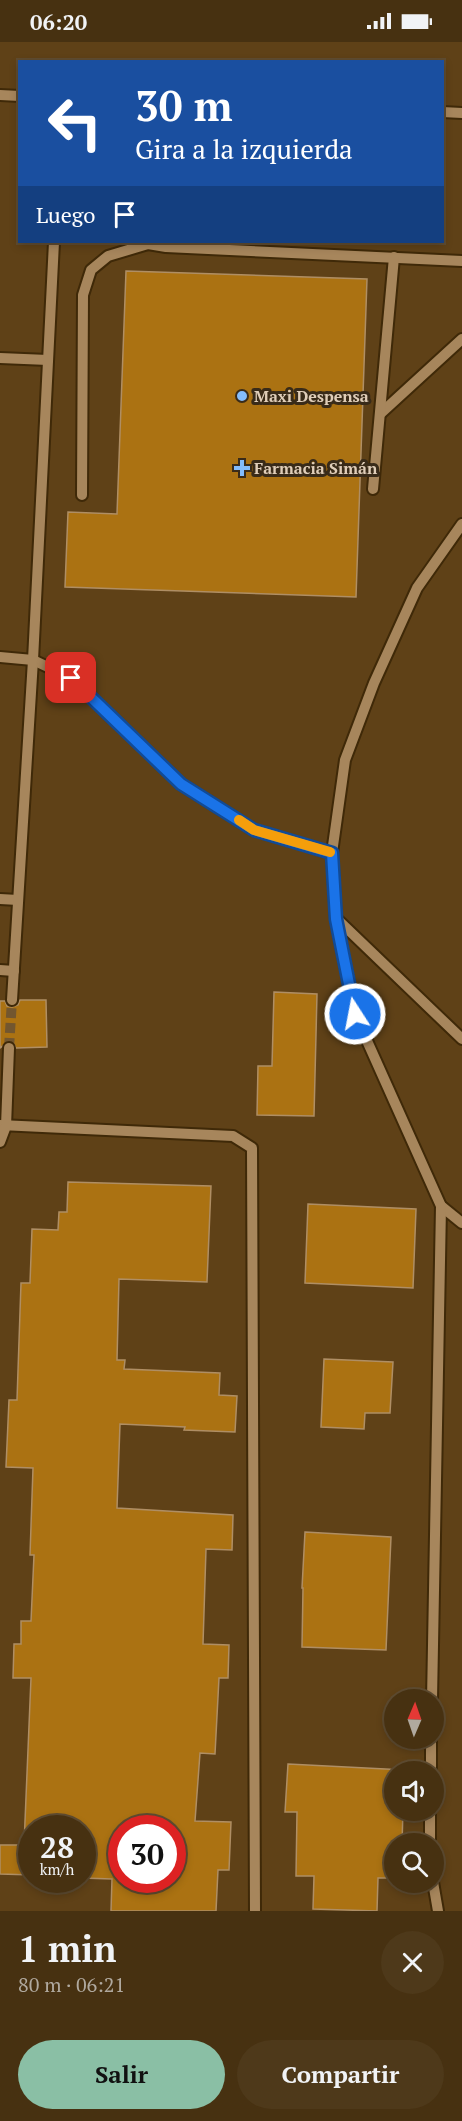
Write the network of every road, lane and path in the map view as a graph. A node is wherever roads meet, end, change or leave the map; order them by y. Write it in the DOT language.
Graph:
graph roads {
  1 [pos="0,95"];
  2 [pos="18,96"];
  3 [pos="444,112"];
  4 [pos="462,113"];
  5 [pos="54,243"];
  6 [pos="145,243"];
  7 [pos="152,243"];
  8 [pos="394,257"];
  9 [pos="462,261"];
  10 [pos="462,339"];
  11 [pos="0,358"];
  12 [pos="48,360"];
  13 [pos="380,414"];
  14 [pos="373,489"];
  15 [pos="82,495"];
  16 [pos="462,524"];
  17 [pos="0,657"];
  18 [pos="33,660"];
  19 [pos="332,853"];
  20 [pos="0,899"];
  21 [pos="18,900"];
  22 [pos="336,919"];
  23 [pos="0,970"];
  24 [pos="15,971"];
  25 [pos="12,1000"];
  26 [pos="462,1039"];
  27 [pos="9,1048"];
  28 [pos="3,1126"];
  29 [pos="0,1142"];
  30 [pos="441,1206"];
  31 [pos="462,1223"];
  32 [pos="432,1689"];
  33 [pos="435,1893"];
  34 [pos="255,1911"];
  35 [pos="438,1911"];
  1 -- 2 [label="street"];
  3 -- 4 [label="street"];
  5 -- 12 [label="street"];
  6 -- 15 [label="street"];
  7 -- 8 [label="street"];
  8 -- 9 [label="street"];
  8 -- 13 [label="street"];
  10 -- 13 [label="street"];
  11 -- 12 [label="street"];
  12 -- 18 [label="street"];
  13 -- 14 [label="street"];
  16 -- 19 [label="street"];
  17 -- 18 [label="street"];
  18 -- 19 [label="street"];
  18 -- 21 [label="street"];
  19 -- 22 [label="street"];
  20 -- 21 [label="street"];
  21 -- 24 [label="street"];
  22 -- 26 [label="street"];
  22 -- 30 [label="street"];
  23 -- 24 [label="street"];
  24 -- 25 [label="street"];
  27 -- 28 [label="street"];
  28 -- 29 [label="street"];
  28 -- 34 [label="street"];
  30 -- 31 [label="street"];
  30 -- 32 [label="street"];
  33 -- 35 [label="street"];
}
